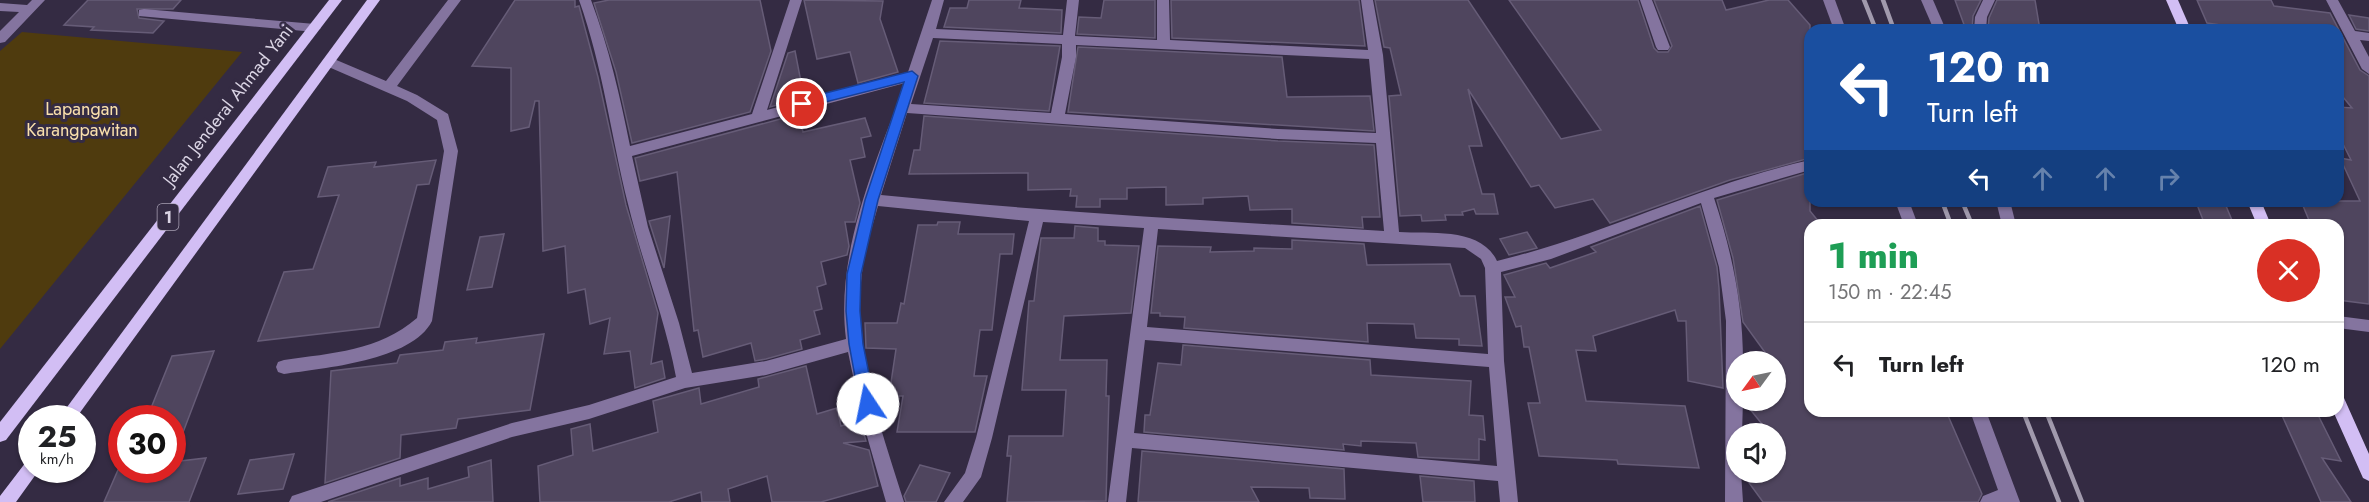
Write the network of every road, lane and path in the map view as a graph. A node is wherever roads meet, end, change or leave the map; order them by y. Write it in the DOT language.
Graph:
graph roads {
  1 [pos="336,0"];
  2 [pos="374,0"];
  3 [pos="455,0"];
  4 [pos="585,0"];
  5 [pos="796,0"];
  6 [pos="938,0"];
  7 [pos="1073,0"];
  8 [pos="1163,0"];
  9 [pos="1367,0"];
  10 [pos="1646,0"];
  11 [pos="1829,0"];
  12 [pos="1927,0"];
  13 [pos="1989,0"];
  14 [pos="2172,0"];
  15 [pos="2332,0"];
  16 [pos="35,5"];
  17 [pos="0,7"];
  18 [pos="144,13"];
  19 [pos="1838,24"];
  20 [pos="1937,24"];
  21 [pos="1980,24"];
  22 [pos="2182,24"];
  23 [pos="315,28"];
  24 [pos="929,33"];
  25 [pos="2351,36"];
  26 [pos="2369,37"];
  27 [pos="0,39"];
  28 [pos="1069,39"];
  29 [pos="1164,44"];
  30 [pos="1663,47"];
  31 [pos="1376,56"];
  32 [pos="328,62"];
  33 [pos="2369,69"];
  34 [pos="912,76"];
  35 [pos="388,88"];
  36 [pos="902,108"];
  37 [pos="758,115"];
  38 [pos="1057,119"];
  39 [pos="1383,138"];
  40 [pos="623,153"];
  41 [pos="1804,167"];
  42 [pos="1706,195"];
  43 [pos="872,200"];
  44 [pos="1037,216"];
  45 [pos="1152,221"];
  46 [pos="1392,237"];
  47 [pos="1493,268"];
  48 [pos="2344,323"];
  49 [pos="2369,326"];
  50 [pos="1137,333"];
  51 [pos="856,344"];
  52 [pos="1496,361"];
  53 [pos="284,367"];
  54 [pos="685,381"];
  55 [pos="77,405"];
  56 [pos="1980,417"];
  57 [pos="2344,417"];
  58 [pos="0,435"];
  59 [pos="1126,440"];
  60 [pos="2369,473"];
  61 [pos="1507,474"];
  62 [pos="20,483"];
  63 [pos="2010,498"];
  64 [pos="6,502"];
  65 [pos="298,502"];
  66 [pos="895,502"];
  67 [pos="953,502"];
  68 [pos="1117,502"];
  69 [pos="1509,502"];
  70 [pos="1734,502"];
  71 [pos="1989,502"];
  1 -- 23 [label="main road, Jalan Jenderal Ahmad Yani / 1"];
  2 -- 32 [label="main road, 1"];
  3 -- 35 [label="street"];
  4 -- 40 [label="street"];
  5 -- 37 [label="street"];
  6 -- 24 [label="street"];
  7 -- 28 [label="street"];
  8 -- 29 [label="street"];
  9 -- 31 [label="street"];
  10 -- 30 [label="street"];
  11 -- 19 [label="street"];
  12 -- 20 [label="street"];
  13 -- 21 [label="street"];
  14 -- 22 [label="main road"];
  15 -- 25 [label="street"];
  16 -- 17 [label="street"];
  16 -- 27 [label="street"];
  18 -- 23 [label="street"];
  23 -- 58 [label="main road, Jalan Jenderal Ahmad Yani / 1"];
  24 -- 28 [label="street"];
  24 -- 34 [label="street"];
  25 -- 26 [label="street"];
  25 -- 33 [label="street"];
  28 -- 29 [label="street"];
  28 -- 38 [label="street"];
  29 -- 31 [label="street"];
  31 -- 39 [label="street"];
  32 -- 35 [label="street"];
  32 -- 55 [label="main road, 1"];
  34 -- 36 [label="street"];
  34 -- 37 [label="street"];
  35 -- 53 [label="street"];
  36 -- 38 [label="street"];
  36 -- 43 [label="street"];
  37 -- 40 [label="street"];
  38 -- 39 [label="street"];
  39 -- 46 [label="street"];
  40 -- 54 [label="street"];
  41 -- 42 [label="street"];
  42 -- 47 [label="street"];
  42 -- 70 [label="street"];
  43 -- 44 [label="street"];
  43 -- 51 [label="street"];
  44 -- 45 [label="street"];
  44 -- 67 [label="street"];
  45 -- 46 [label="street"];
  45 -- 50 [label="street"];
  46 -- 47 [label="street"];
  47 -- 52 [label="street"];
  48 -- 49 [label="street"];
  50 -- 52 [label="street"];
  50 -- 59 [label="street"];
  51 -- 54 [label="street"];
  51 -- 66 [label="street"];
  52 -- 61 [label="street"];
  54 -- 65 [label="street"];
  56 -- 63 [label="street"];
  57 -- 60 [label="main road"];
  59 -- 61 [label="street"];
  59 -- 68 [label="street"];
  61 -- 69 [label="street"];
  62 -- 64 [label="main road"];
  63 -- 71 [label="street"];
}
